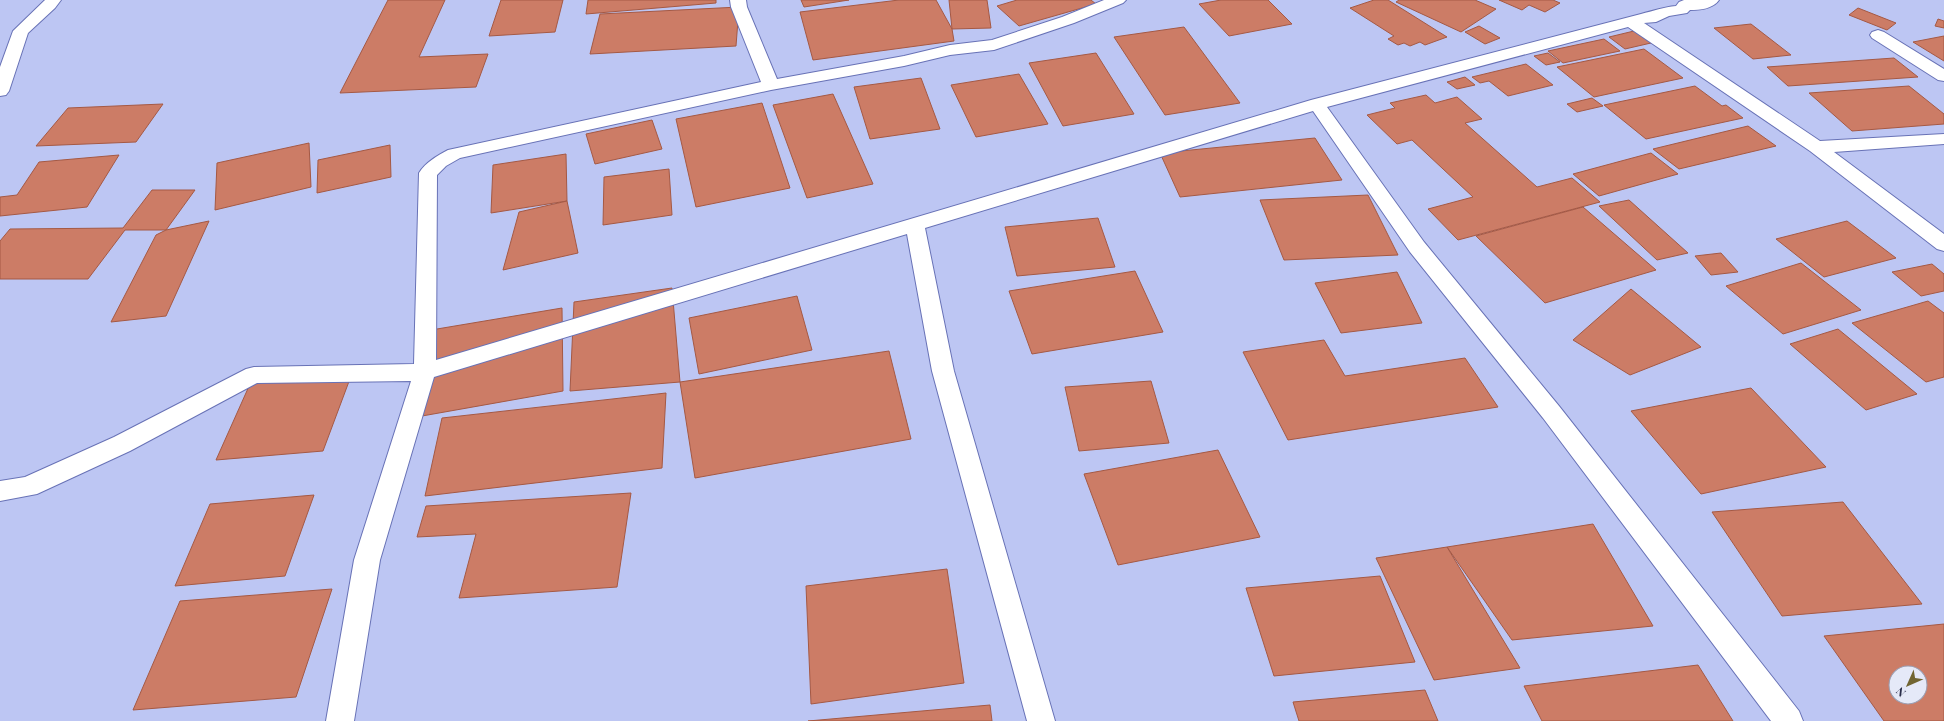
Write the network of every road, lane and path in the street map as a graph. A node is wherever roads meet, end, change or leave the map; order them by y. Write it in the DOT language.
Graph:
graph roads {
  1 [pos="53,0"];
  2 [pos="738,0"];
  3 [pos="1118,0"];
  4 [pos="1711,0"];
  5 [pos="1632,22"];
  6 [pos="1878,35"];
  7 [pos="1944,76"];
  8 [pos="771,84"];
  9 [pos="0,91"];
  10 [pos="1317,104"];
  11 [pos="1944,139"];
  12 [pos="1816,147"];
  13 [pos="915,224"];
  14 [pos="1944,244"];
  15 [pos="425,372"];
  16 [pos="0,491"];
  17 [pos="340,721"];
  18 [pos="1041,721"];
  19 [pos="1789,721"];
  1 -- 9 [label="street"];
  2 -- 8 [label="street"];
  3 -- 8 [label="street"];
  4 -- 5 [label="street"];
  5 -- 10 [label="street"];
  5 -- 12 [label="street"];
  6 -- 7 [label="street"];
  8 -- 15 [label="street"];
  10 -- 13 [label="street"];
  10 -- 19 [label="street"];
  11 -- 12 [label="street"];
  12 -- 14 [label="street"];
  13 -- 15 [label="street"];
  13 -- 18 [label="street"];
  15 -- 16 [label="street"];
  15 -- 17 [label="street"];
}
